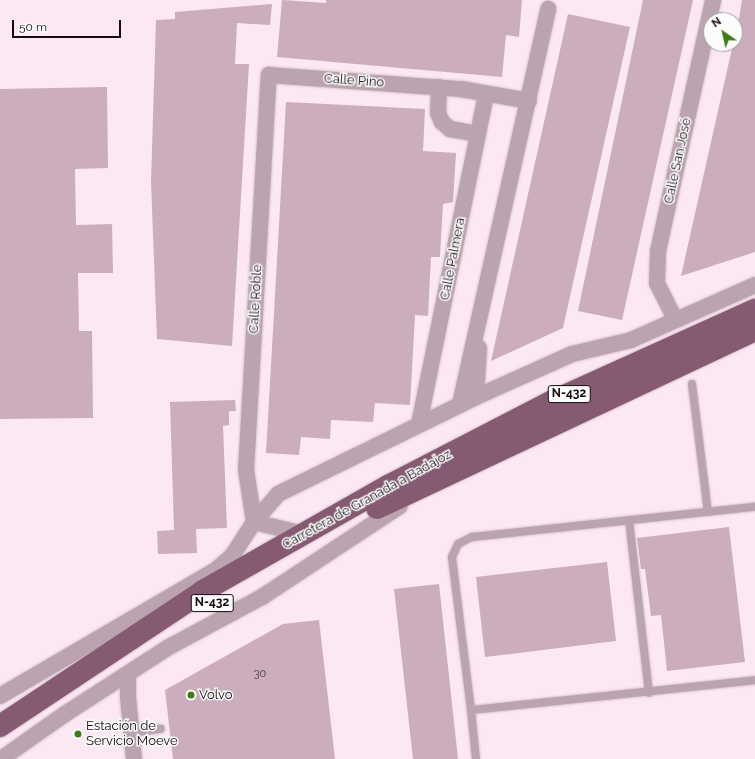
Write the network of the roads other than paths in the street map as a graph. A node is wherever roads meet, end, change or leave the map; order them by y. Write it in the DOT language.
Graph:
graph roads {
  1 [pos="713,0"];
  2 [pos="548,9"];
  3 [pos="269,75"];
  4 [pos="439,87"];
  5 [pos="486,95"];
  6 [pos="529,101"];
  7 [pos="478,134"];
  8 [pos="755,285"];
  9 [pos="755,310"];
  10 [pos="675,319"];
  11 [pos="479,323"];
  12 [pos="755,330"];
  13 [pos="692,384"];
  14 [pos="476,397"];
  15 [pos="460,404"];
  16 [pos="419,424"];
  17 [pos="432,484"];
  18 [pos="755,507"];
  19 [pos="708,512"];
  20 [pos="629,520"];
  21 [pos="254,522"];
  22 [pos="304,534"];
  23 [pos="203,592"];
  24 [pos="128,674"];
  25 [pos="755,680"];
  26 [pos="649,692"];
  27 [pos="0,696"];
  28 [pos="0,707"];
  29 [pos="471,710"];
  30 [pos="0,726"];
  31 [pos="161,729"];
  32 [pos="131,733"];
  33 [pos="0,737"];
  34 [pos="1,759"];
  35 [pos="134,759"];
  36 [pos="476,759"];
  1 -- 10 [label="street, Calle San José"];
  2 -- 6 [label="street"];
  3 -- 4 [label="street, Calle Pino"];
  3 -- 21 [label="street, Calle Roble"];
  4 -- 5 [label="street, Calle Pino"];
  4 -- 7 [label="street"];
  5 -- 6 [label="street, Calle Pino"];
  5 -- 7 [label="street, Calle Palmera"];
  6 -- 11 [label="street"];
  7 -- 16 [label="street, Calle Palmera"];
  8 -- 10 [label="street"];
  9 -- 22 [label="highway, Carretera de Granada a Badajoz / N-432"];
  10 -- 14 [label="street"];
  11 -- 14 [label="street"];
  11 -- 15 [label="street"];
  12 -- 17 [label="highway, Carretera de Granada a Badajoz / N-432"];
  13 -- 19 [label="lane"];
  14 -- 15 [label="street"];
  15 -- 16 [label="street"];
  16 -- 21 [label="street"];
  17 -- 24 [label="street"];
  17 -- 33 [label="highway, Carretera de Granada a Badajoz / N-432"];
  18 -- 19 [label="lane"];
  19 -- 20 [label="lane"];
  20 -- 26 [label="lane"];
  20 -- 29 [label="lane"];
  21 -- 22 [label="street"];
  21 -- 27 [label="street"];
  22 -- 23 [label="highway, Carretera de Granada a Badajoz / N-432"];
  23 -- 28 [label="street"];
  23 -- 30 [label="highway, Carretera de Granada a Badajoz / N-432"];
  24 -- 32 [label="street"];
  24 -- 34 [label="street"];
  25 -- 26 [label="lane"];
  26 -- 29 [label="lane"];
  29 -- 36 [label="lane"];
  31 -- 32 [label="lane"];
  32 -- 35 [label="street"];
}
